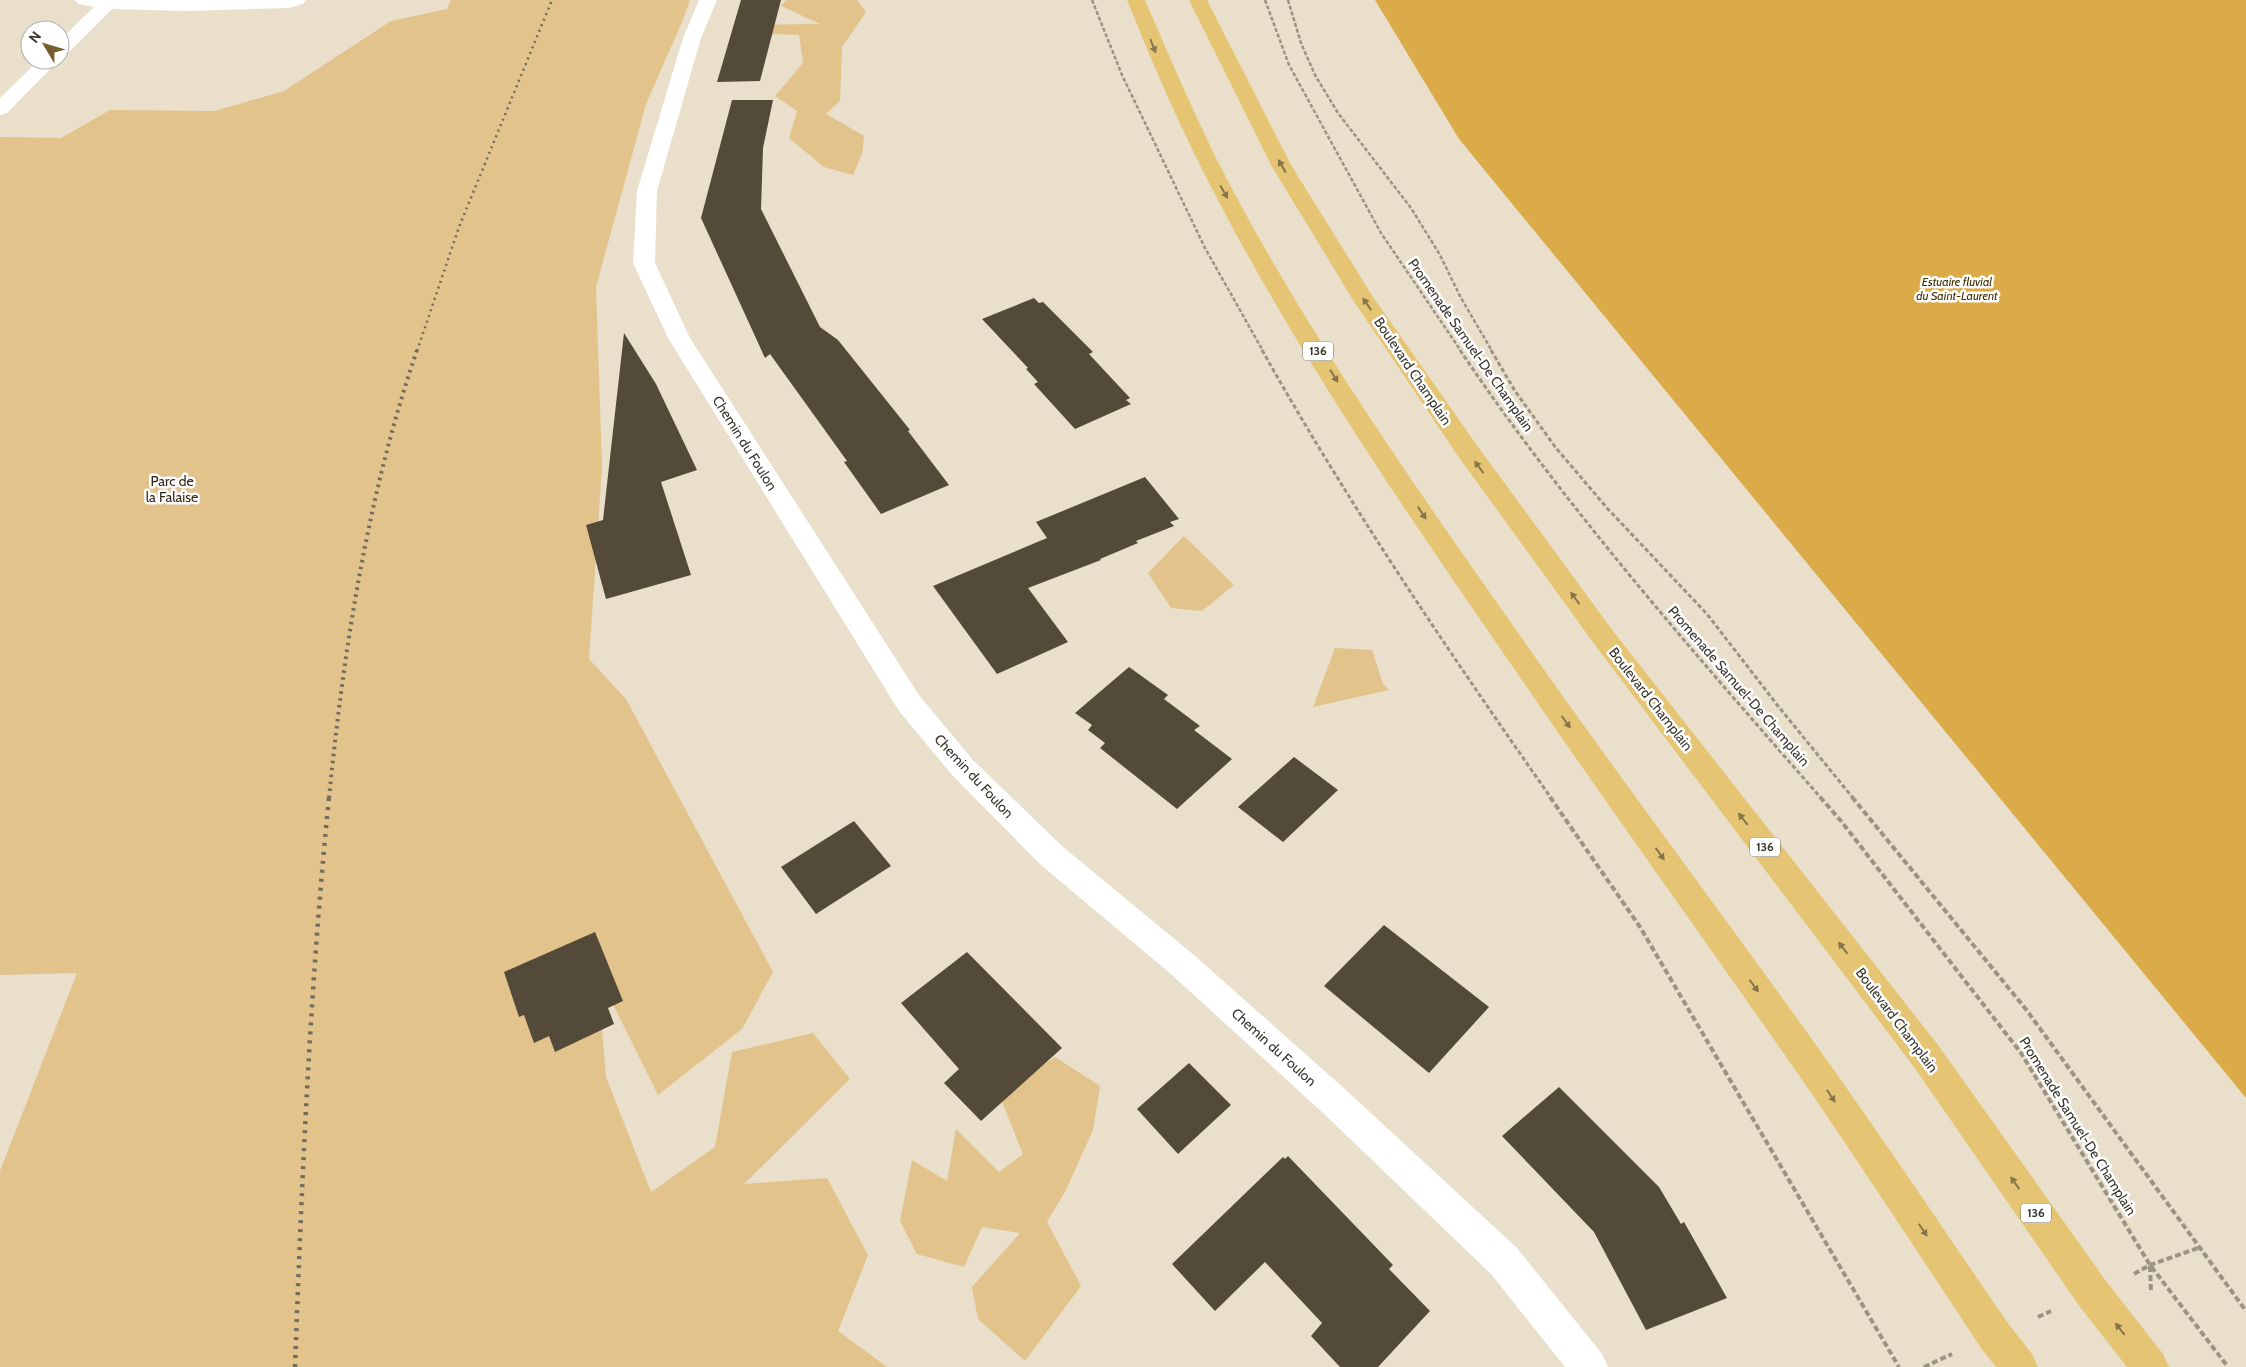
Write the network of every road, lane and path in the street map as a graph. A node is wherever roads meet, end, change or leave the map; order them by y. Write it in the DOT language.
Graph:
graph roads {
  1 [pos="84,0"];
  2 [pos="708,0"];
  3 [pos="1092,0"];
  4 [pos="1136,0"];
  5 [pos="1198,0"];
  6 [pos="1265,0"];
  7 [pos="1288,0"];
  8 [pos="109,2"];
  9 [pos="293,2"];
  10 [pos="70,40"];
  11 [pos="40,70"];
  12 [pos="0,109"];
  13 [pos="2246,1311"];
  14 [pos="1590,1367"];
  15 [pos="1899,1367"];
  16 [pos="2018,1367"];
  17 [pos="2150,1367"];
  18 [pos="2228,1367"];
  1 -- 8 [label="street"];
  2 -- 14 [label="street, Chemin du Foulon"];
  3 -- 15 [label="path"];
  4 -- 16 [label="main road, 136, one-way"];
  17 -- 5 [label="main road, Boulevard Champlain / 136, one-way"];
  6 -- 18 [label="path, Promenade Samuel-De Champlain"];
  7 -- 13 [label="path"];
  8 -- 9 [label="street"];
  8 -- 10 [label="street"];
  11 -- 12 [label="street"];
}
